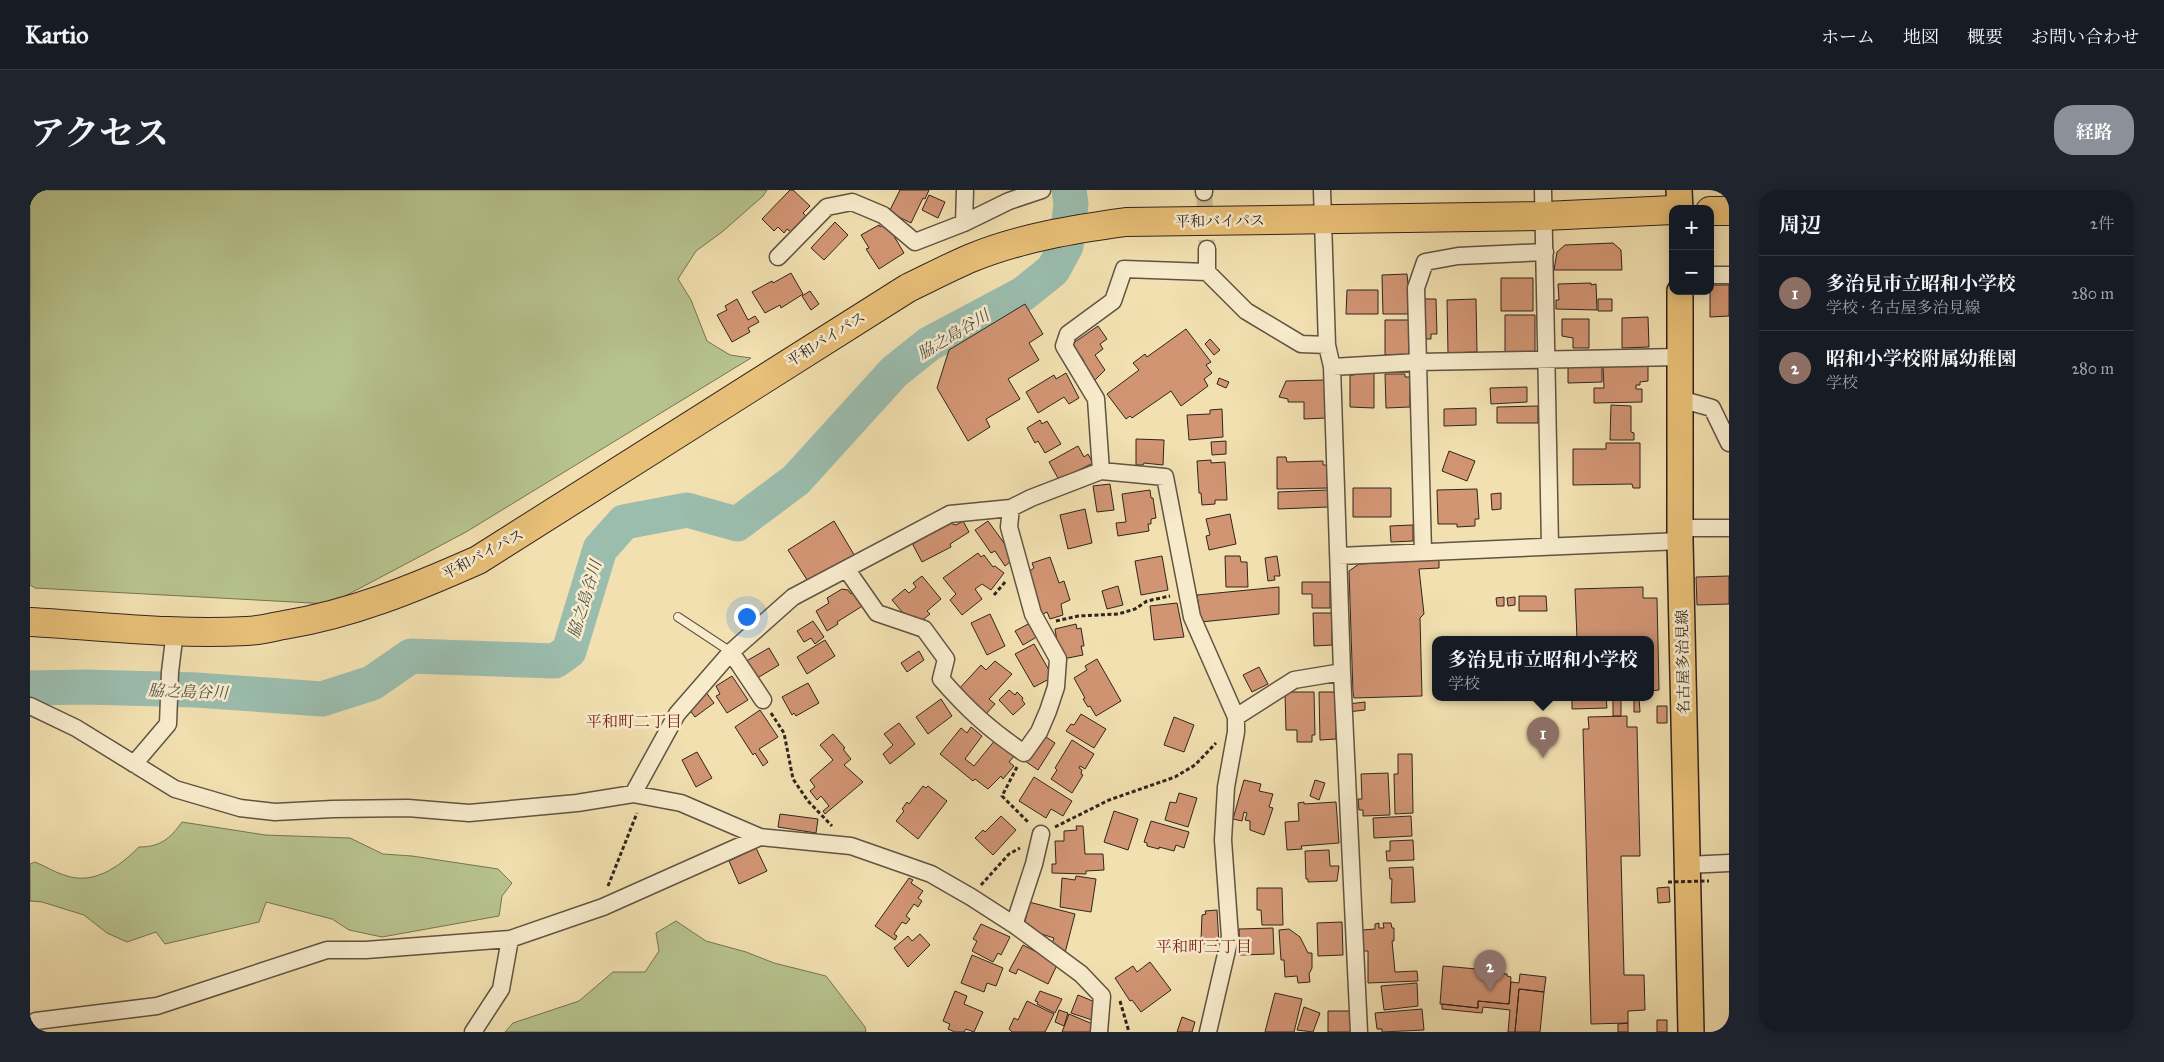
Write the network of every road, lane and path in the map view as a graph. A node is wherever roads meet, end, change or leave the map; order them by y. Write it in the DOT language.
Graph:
graph roads {
  1 [pos="965,190"];
  2 [pos="1042,190"];
  3 [pos="1322,190"];
  4 [pos="1679,190"];
  5 [pos="1544,203"];
  6 [pos="1680,205"];
  7 [pos="1669,210"];
  8 [pos="1714,211"];
  9 [pos="1729,211"];
  10 [pos="1323,219"];
  11 [pos="964,224"];
  12 [pos="1207,250"];
  13 [pos="1545,252"];
  14 [pos="778,257"];
  15 [pos="1207,272"];
  16 [pos="1714,275"];
  17 [pos="1729,275"];
  18 [pos="1680,295"];
  19 [pos="1327,345"];
  20 [pos="1680,357"];
  21 [pos="1547,360"];
  22 [pos="1418,362"];
  23 [pos="1332,366"];
  24 [pos="1680,399"];
  25 [pos="1729,442"];
  26 [pos="1101,471"];
  27 [pos="1011,508"];
  28 [pos="1729,528"];
  29 [pos="1680,534"];
  30 [pos="1550,546"];
  31 [pos="1423,552"];
  32 [pos="1339,556"];
  33 [pos="847,570"];
  34 [pos="1188,593"];
  35 [pos="678,617"];
  36 [pos="33,622"];
  37 [pos="1042,628"];
  38 [pos="175,631"];
  39 [pos="731,652"];
  40 [pos="1342,672"];
  41 [pos="762,700"];
  42 [pos="30,706"];
  43 [pos="1236,717"];
  44 [pos="1024,753"];
  45 [pos="134,764"];
  46 [pos="639,795"];
  47 [pos="1041,834"];
  48 [pos="760,838"];
  49 [pos="851,846"];
  50 [pos="1729,863"];
  51 [pos="1687,865"];
  52 [pos="1709,881"];
  53 [pos="1668,882"];
  54 [pos="970,898"];
  55 [pos="603,907"];
  56 [pos="1016,926"];
  57 [pos="510,939"];
  58 [pos="36,1021"];
  59 [pos="473,1032"];
  60 [pos="1099,1032"];
  61 [pos="1208,1032"];
  62 [pos="1359,1032"];
  63 [pos="1691,1032"];
  1 -- 11 [label="street"];
  2 -- 11 [label="street"];
  3 -- 10 [label="street"];
  4 -- 6 [label="main road"];
  5 -- 7 [label="highway, 平和バイパス"];
  5 -- 10 [label="highway, 平和バイパス"];
  5 -- 13 [label="street"];
  8 -- 9 [label="highway"];
  10 -- 19 [label="street"];
  10 -- 38 [label="highway, 平和バイパス"];
  11 -- 14 [label="street"];
  12 -- 15 [label="street"];
  13 -- 21 [label="street"];
  13 -- 22 [label="street"];
  15 -- 19 [label="street"];
  15 -- 26 [label="street"];
  16 -- 17 [label="street"];
  18 -- 20 [label="main road, 名古屋多治見線"];
  19 -- 23 [label="street"];
  20 -- 21 [label="street"];
  20 -- 24 [label="main road, 名古屋多治見線"];
  21 -- 22 [label="street"];
  21 -- 30 [label="street"];
  22 -- 23 [label="street"];
  22 -- 31 [label="street"];
  23 -- 32 [label="street"];
  24 -- 25 [label="street"];
  24 -- 29 [label="main road, 名古屋多治見線"];
  26 -- 27 [label="street"];
  26 -- 34 [label="street"];
  27 -- 33 [label="street"];
  27 -- 37 [label="street"];
  28 -- 29 [label="street"];
  29 -- 30 [label="street"];
  29 -- 51 [label="main road, 名古屋多治見線"];
  30 -- 31 [label="street"];
  31 -- 32 [label="street"];
  32 -- 40 [label="street"];
  33 -- 39 [label="street"];
  33 -- 44 [label="street"];
  34 -- 37 [label="path"];
  34 -- 43 [label="street"];
  35 -- 39 [label="lane"];
  36 -- 38 [label="highway, 平和バイパス"];
  37 -- 44 [label="street"];
  38 -- 45 [label="street"];
  39 -- 41 [label="street"];
  39 -- 46 [label="street"];
  40 -- 43 [label="street"];
  40 -- 62 [label="street"];
  41 -- 49 [label="path"];
  42 -- 45 [label="street"];
  43 -- 47 [label="path"];
  43 -- 61 [label="street"];
  44 -- 47 [label="path"];
  45 -- 46 [label="street"];
  46 -- 48 [label="street"];
  46 -- 55 [label="path"];
  47 -- 54 [label="path"];
  47 -- 56 [label="street"];
  48 -- 49 [label="street"];
  48 -- 55 [label="street"];
  49 -- 54 [label="street"];
  50 -- 51 [label="street"];
  51 -- 63 [label="main road, 名古屋多治見線"];
  52 -- 53 [label="path, bridge"];
  54 -- 56 [label="street"];
  55 -- 57 [label="street"];
  56 -- 60 [label="street"];
  57 -- 58 [label="street"];
  57 -- 59 [label="street"];
}
